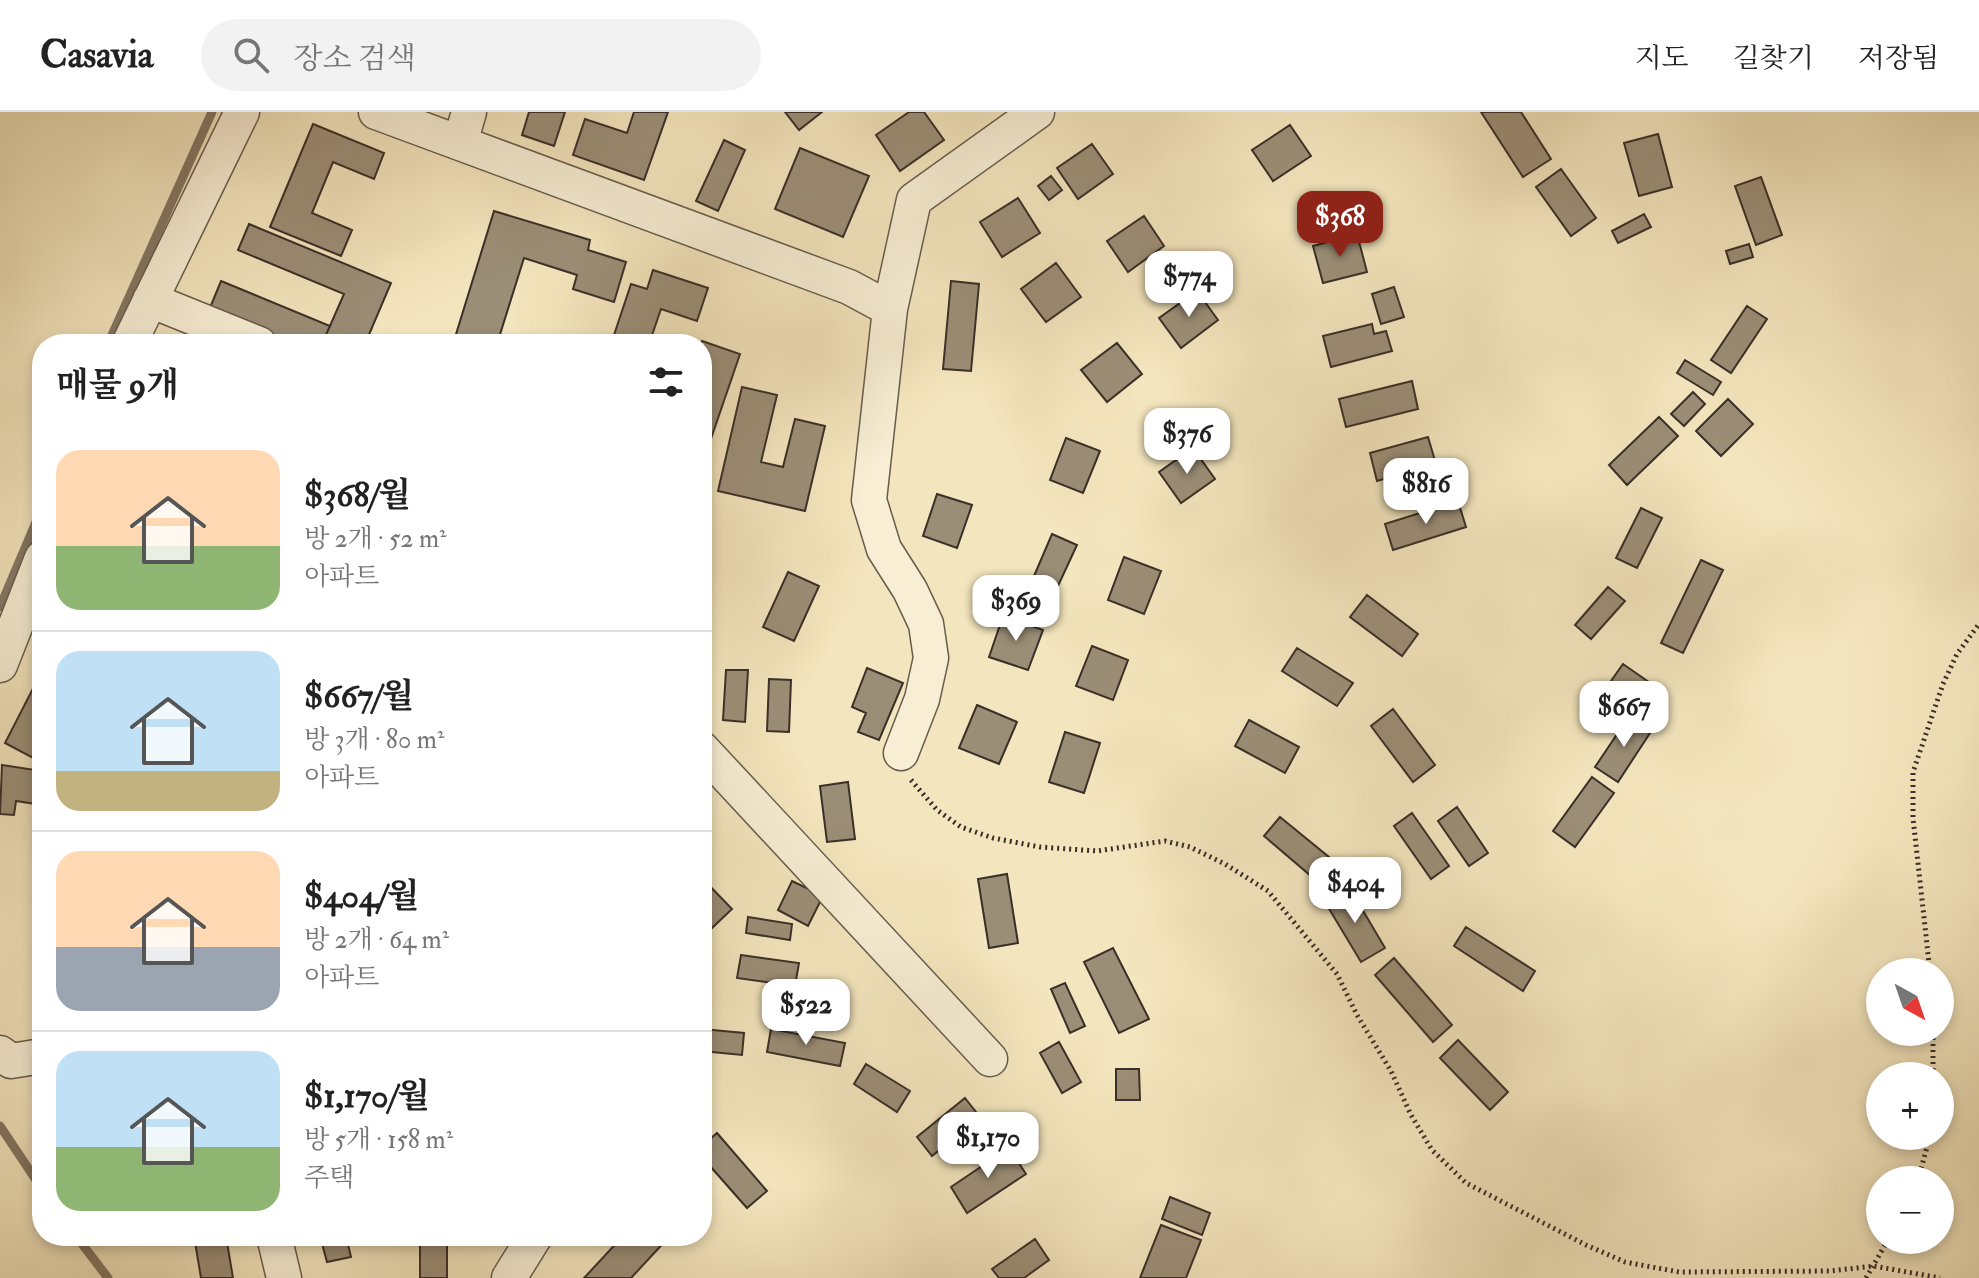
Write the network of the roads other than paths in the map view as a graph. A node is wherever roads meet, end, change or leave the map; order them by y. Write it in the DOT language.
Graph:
graph roads {
  1 [pos="242,112"];
  2 [pos="376,112"];
  3 [pos="1037,112"];
  4 [pos="465,128"];
  5 [pos="150,300"];
  6 [pos="890,309"];
  7 [pos="134,334"];
  8 [pos="234,334"];
  9 [pos="32,583"];
  10 [pos="0,665"];
  11 [pos="901,753"];
  12 [pos="712,760"];
  13 [pos="990,1059"];
  14 [pos="276,1246"];
  15 [pos="529,1246"];
  16 [pos="284,1278"];
  17 [pos="509,1278"];
  1 -- 5 [label="street"];
  2 -- 4 [label="street"];
  3 -- 6 [label="street"];
  4 -- 6 [label="street"];
  5 -- 7 [label="street"];
  5 -- 8 [label="street"];
  6 -- 11 [label="street"];
  9 -- 10 [label="street"];
  12 -- 13 [label="street"];
  14 -- 16 [label="street"];
  15 -- 17 [label="street"];
}
